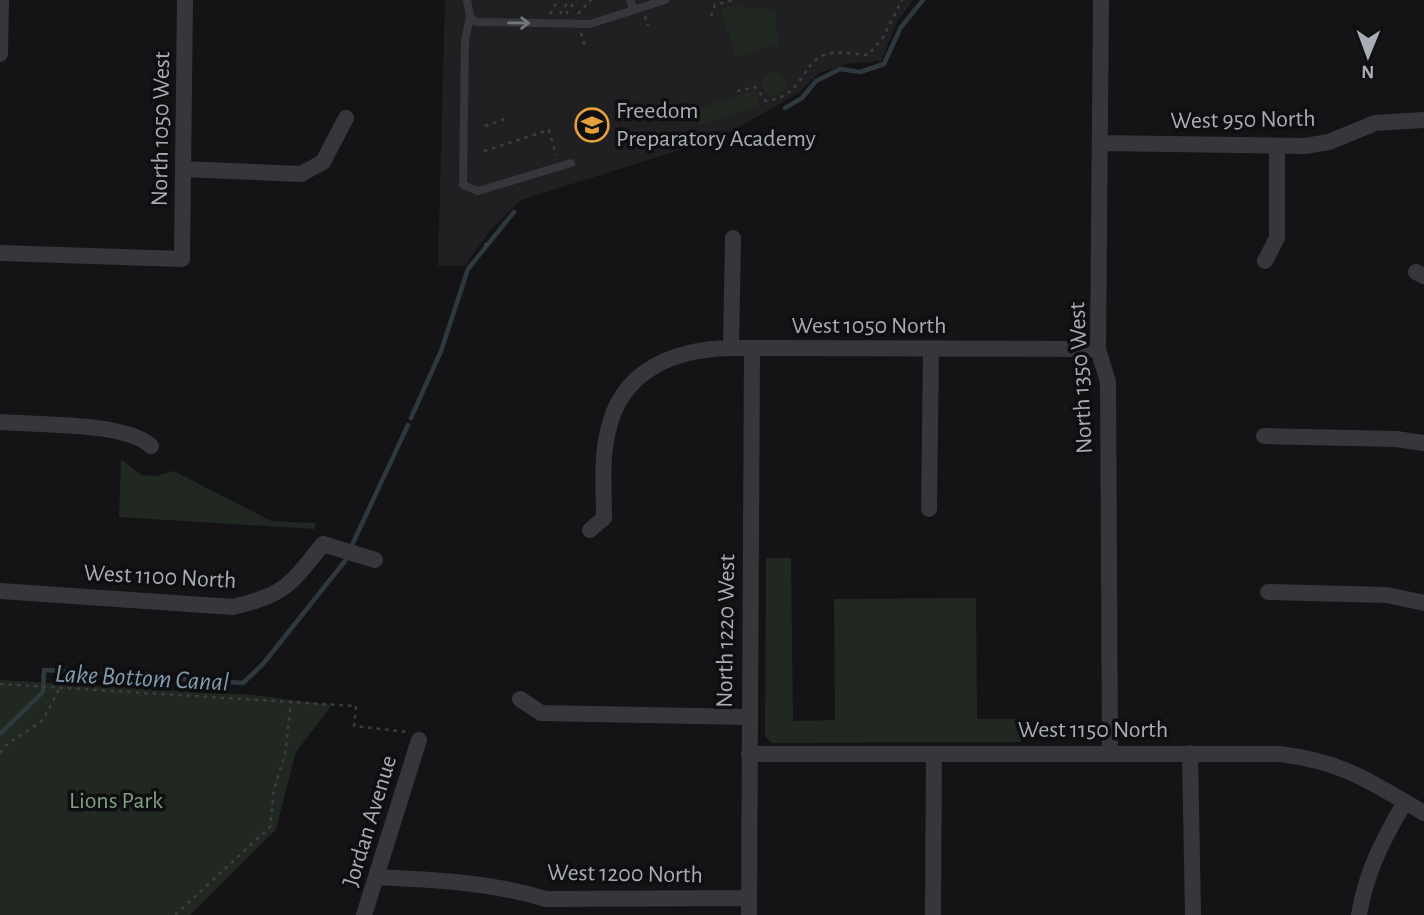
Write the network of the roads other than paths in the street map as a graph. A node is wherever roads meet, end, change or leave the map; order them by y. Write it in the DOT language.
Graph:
graph roads {
  1 [pos="1,0"];
  2 [pos="185,0"];
  3 [pos="467,0"];
  4 [pos="630,0"];
  5 [pos="665,0"];
  6 [pos="1101,0"];
  7 [pos="634,10"];
  8 [pos="470,17"];
  9 [pos="0,54"];
  10 [pos="346,118"];
  11 [pos="1424,120"];
  12 [pos="1100,143"];
  13 [pos="1277,146"];
  14 [pos="571,163"];
  15 [pos="183,169"];
  16 [pos="733,238"];
  17 [pos="0,253"];
  18 [pos="1265,261"];
  19 [pos="731,348"];
  20 [pos="752,348"];
  21 [pos="931,349"];
  22 [pos="1098,349"];
  23 [pos="0,422"];
  24 [pos="1264,436"];
  25 [pos="1424,443"];
  26 [pos="150,446"];
  27 [pos="929,509"];
  28 [pos="590,530"];
  29 [pos="375,560"];
  30 [pos="0,590"];
  31 [pos="1268,592"];
  32 [pos="1424,603"];
  33 [pos="520,699"];
  34 [pos="748,717"];
  35 [pos="415,736"];
  36 [pos="1110,752"];
  37 [pos="1190,753"];
  38 [pos="749,754"];
  39 [pos="934,754"];
  40 [pos="1405,802"];
  41 [pos="1424,813"];
  42 [pos="377,877"];
  43 [pos="749,898"];
  44 [pos="544,907"];
  45 [pos="364,915"];
  46 [pos="748,915"];
  47 [pos="933,915"];
  48 [pos="1193,915"];
  49 [pos="1359,915"];
  1 -- 9 [label="street"];
  2 -- 15 [label="street, North 1050 West"];
  3 -- 8 [label="lane"];
  4 -- 7 [label="lane"];
  5 -- 7 [label="lane"];
  6 -- 12 [label="street, North 1350 West"];
  8 -- 7 [label="lane, one-way"];
  8 -- 14 [label="lane"];
  10 -- 15 [label="street"];
  11 -- 13 [label="street, West 950 North"];
  12 -- 13 [label="street, West 950 North"];
  12 -- 22 [label="street, North 1350 West"];
  13 -- 18 [label="street"];
  15 -- 17 [label="street, North 1050 West"];
  16 -- 19 [label="street"];
  19 -- 20 [label="street, West 1050 North"];
  19 -- 28 [label="street, West 1050 North"];
  20 -- 21 [label="street, West 1050 North"];
  20 -- 34 [label="street, North 1220 West"];
  21 -- 22 [label="street, West 1050 North"];
  21 -- 27 [label="street"];
  22 -- 36 [label="street, North 1350 West"];
  23 -- 26 [label="street"];
  24 -- 25 [label="street"];
  29 -- 30 [label="street, West 1100 North"];
  31 -- 32 [label="street"];
  33 -- 34 [label="street"];
  34 -- 38 [label="street, North 1220 West"];
  35 -- 42 [label="street, Jordan Avenue"];
  36 -- 37 [label="street, West 1150 North"];
  36 -- 39 [label="street, West 1150 North"];
  37 -- 40 [label="street, West 1150 North"];
  37 -- 48 [label="street"];
  38 -- 39 [label="street, West 1150 North"];
  38 -- 43 [label="street, North 1220 West"];
  39 -- 47 [label="street"];
  40 -- 41 [label="street, West 1150 North"];
  40 -- 49 [label="street"];
  42 -- 44 [label="street, West 1200 North"];
  42 -- 45 [label="street, Jordan Avenue"];
  43 -- 44 [label="street, West 1200 North"];
  43 -- 46 [label="street, North 1220 West"];
}
